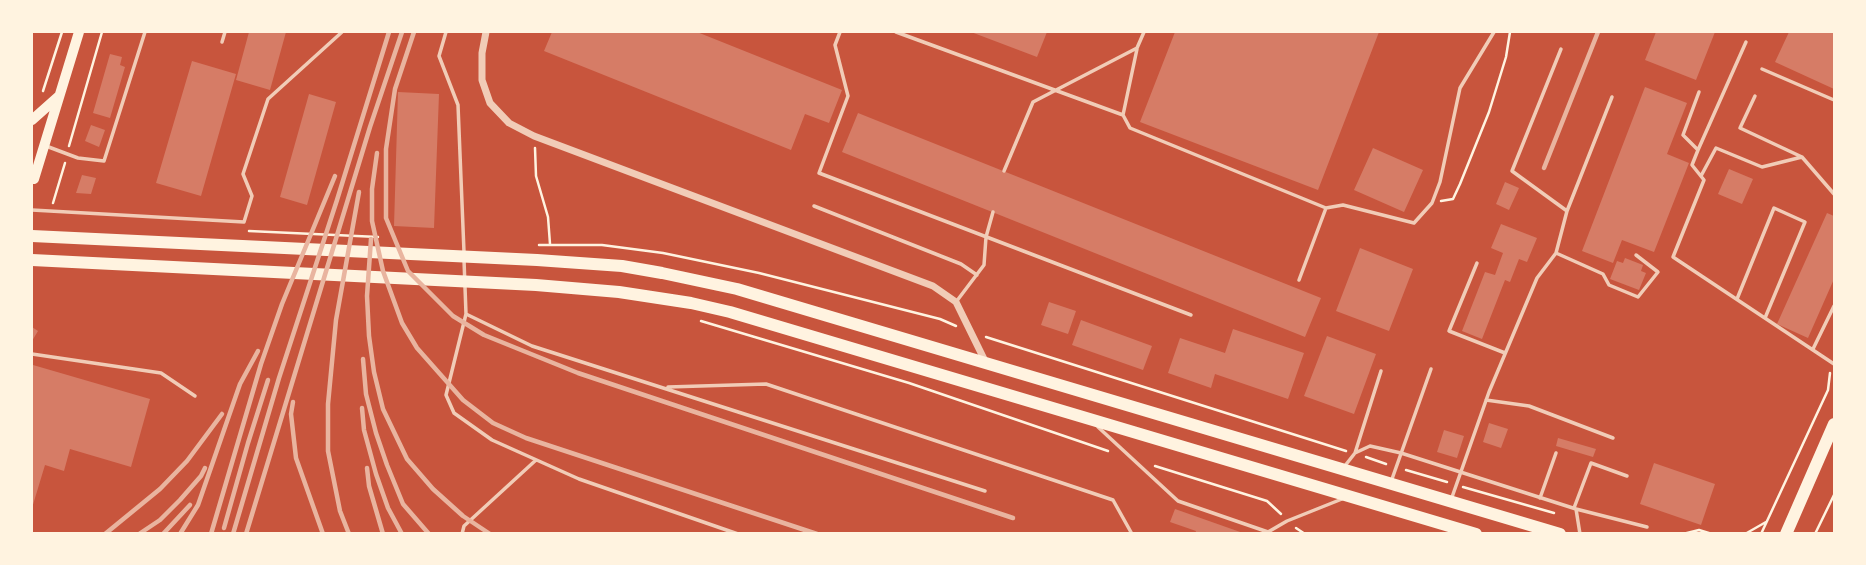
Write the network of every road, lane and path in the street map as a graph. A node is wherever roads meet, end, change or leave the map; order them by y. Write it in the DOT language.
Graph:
graph roads {
  1 [pos="62,32"];
  2 [pos="79,32"];
  3 [pos="102,32"];
  4 [pos="145,32"];
  5 [pos="225,32"];
  6 [pos="342,32"];
  7 [pos="446,32"];
  8 [pos="486,32"];
  9 [pos="840,32"];
  10 [pos="897,32"];
  11 [pos="1144,32"];
  12 [pos="1494,32"];
  13 [pos="1510,32"];
  14 [pos="1746,41"];
  15 [pos="222,42"];
  16 [pos="1137,48"];
  17 [pos="1561,49"];
  18 [pos="1762,69"];
  19 [pos="1055,90"];
  20 [pos="1699,92"];
  21 [pos="42,96"];
  22 [pos="59,96"];
  23 [pos="1755,96"];
  24 [pos="1612,97"];
  25 [pos="1835,100"];
  26 [pos="1123,115"];
  27 [pos="32,120"];
  28 [pos="534,136"];
  29 [pos="44,146"];
  30 [pos="1698,150"];
  31 [pos="67,154"];
  32 [pos="1802,158"];
  33 [pos="1004,171"];
  34 [pos="1701,177"];
  35 [pos="33,179"];
  36 [pos="1835,194"];
  37 [pos="1432,203"];
  38 [pos="814,206"];
  39 [pos="1326,208"];
  40 [pos="32,210"];
  41 [pos="52,210"];
  42 [pos="1567,211"];
  43 [pos="993,212"];
  44 [pos="237,230"];
  45 [pos="32,236"];
  46 [pos="986,237"];
  47 [pos="387,238"];
  48 [pos="550,244"];
  49 [pos="538,245"];
  50 [pos="1556,253"];
  51 [pos="1636,255"];
  52 [pos="32,260"];
  53 [pos="1477,263"];
  54 [pos="977,275"];
  55 [pos="1299,280"];
  56 [pos="1737,299"];
  57 [pos="956,302"];
  58 [pos="1835,306"];
  59 [pos="466,314"];
  60 [pos="1191,316"];
  61 [pos="1765,318"];
  62 [pos="701,321"];
  63 [pos="971,332"];
  64 [pos="1813,349"];
  65 [pos="1505,353"];
  66 [pos="32,354"];
  67 [pos="1833,363"];
  68 [pos="987,365"];
  69 [pos="1431,369"];
  70 [pos="1381,371"];
  71 [pos="663,387"];
  72 [pos="195,396"];
  73 [pos="1486,400"];
  74 [pos="1088,418"];
  75 [pos="1835,424"];
  76 [pos="1613,438"];
  77 [pos="1832,439"];
  78 [pos="1110,451"];
  79 [pos="1355,453"];
  80 [pos="1401,453"];
  81 [pos="1556,453"];
  82 [pos="536,460"];
  83 [pos="1135,460"];
  84 [pos="1396,467"];
  85 [pos="1342,470"];
  86 [pos="1460,474"];
  87 [pos="1627,476"];
  88 [pos="1390,484"];
  89 [pos="1456,484"];
  90 [pos="985,491"];
  91 [pos="1835,495"];
  92 [pos="1349,496"];
  93 [pos="1540,498"];
  94 [pos="1451,502"];
  95 [pos="1575,508"];
  96 [pos="1554,513"];
  97 [pos="1287,521"];
  98 [pos="1766,522"];
  99 [pos="1647,527"];
  100 [pos="1461,531"];
  101 [pos="462,534"];
  102 [pos="738,534"];
  103 [pos="1132,534"];
  104 [pos="1305,534"];
  105 [pos="1476,534"];
  106 [pos="1560,534"];
  107 [pos="1580,534"];
  108 [pos="1683,534"];
  109 [pos="1712,534"];
  110 [pos="1745,534"];
  111 [pos="1761,534"];
  112 [pos="1786,534"];
  113 [pos="1815,534"];
  1 -- 21 [label="path"];
  2 -- 22 [label="main road"];
  3 -- 31 [label="path"];
  4 -- 31 [label="lane"];
  5 -- 15 [label="lane"];
  6 -- 41 [label="lane"];
  7 -- 59 [label="lane"];
  8 -- 28 [label="street"];
  9 -- 46 [label="lane"];
  10 -- 19 [label="lane"];
  11 -- 16 [label="lane"];
  12 -- 37 [label="lane"];
  13 -- 37 [label="path"];
  14 -- 30 [label="lane"];
  16 -- 19 [label="lane"];
  16 -- 26 [label="lane"];
  17 -- 42 [label="lane"];
  18 -- 25 [label="lane"];
  19 -- 26 [label="lane"];
  19 -- 33 [label="lane"];
  20 -- 30 [label="lane"];
  22 -- 27 [label="main road"];
  22 -- 29 [label="main road"];
  23 -- 32 [label="lane"];
  24 -- 42 [label="lane"];
  26 -- 39 [label="lane"];
  28 -- 48 [label="path"];
  28 -- 57 [label="street"];
  29 -- 31 [label="lane"];
  29 -- 35 [label="main road"];
  30 -- 34 [label="lane"];
  31 -- 41 [label="path"];
  32 -- 34 [label="lane"];
  32 -- 36 [label="lane"];
  34 -- 56 [label="lane"];
  37 -- 39 [label="lane"];
  38 -- 54 [label="lane"];
  39 -- 55 [label="lane"];
  40 -- 41 [label="lane"];
  42 -- 50 [label="lane"];
  43 -- 46 [label="lane"];
  44 -- 47 [label="path"];
  45 -- 68 [label="main road"];
  46 -- 54 [label="lane"];
  46 -- 60 [label="lane"];
  48 -- 49 [label="path"];
  48 -- 63 [label="path"];
  50 -- 51 [label="lane"];
  50 -- 65 [label="lane"];
  52 -- 74 [label="main road"];
  53 -- 65 [label="lane"];
  54 -- 57 [label="lane"];
  56 -- 61 [label="lane"];
  56 -- 61 [label="lane"];
  57 -- 63 [label="street"];
  58 -- 64 [label="lane"];
  59 -- 71 [label="lane"];
  59 -- 82 [label="lane"];
  61 -- 64 [label="lane"];
  62 -- 78 [label="path"];
  63 -- 68 [label="street"];
  63 -- 79 [label="path"];
  64 -- 67 [label="lane"];
  65 -- 73 [label="lane"];
  66 -- 72 [label="lane"];
  67 -- 98 [label="path"];
  68 -- 85 [label="main road"];
  69 -- 80 [label="lane"];
  70 -- 79 [label="lane"];
  71 -- 90 [label="lane"];
  71 -- 103 [label="lane"];
  73 -- 76 [label="lane"];
  73 -- 86 [label="lane"];
  74 -- 83 [label="lane"];
  74 -- 92 [label="main road"];
  75 -- 77 [label="main road"];
  77 -- 112 [label="main road"];
  79 -- 80 [label="lane"];
  79 -- 84 [label="path"];
  79 -- 85 [label="lane"];
  80 -- 84 [label="lane"];
  80 -- 86 [label="lane"];
  81 -- 93 [label="lane"];
  82 -- 101 [label="lane"];
  82 -- 102 [label="lane"];
  83 -- 97 [label="path"];
  83 -- 97 [label="lane"];
  84 -- 88 [label="lane"];
  84 -- 89 [label="path"];
  85 -- 88 [label="main road"];
  86 -- 89 [label="lane"];
  86 -- 93 [label="lane"];
  87 -- 95 [label="lane"];
  88 -- 94 [label="main road"];
  89 -- 94 [label="lane"];
  89 -- 96 [label="path"];
  91 -- 113 [label="path"];
  92 -- 97 [label="lane"];
  92 -- 100 [label="main road"];
  93 -- 95 [label="lane"];
  94 -- 106 [label="main road"];
  95 -- 99 [label="lane"];
  95 -- 107 [label="lane"];
  97 -- 104 [label="path"];
  98 -- 110 [label="path"];
  98 -- 111 [label="path"];
  100 -- 105 [label="main road"];
  108 -- 109 [label="path"];
}
